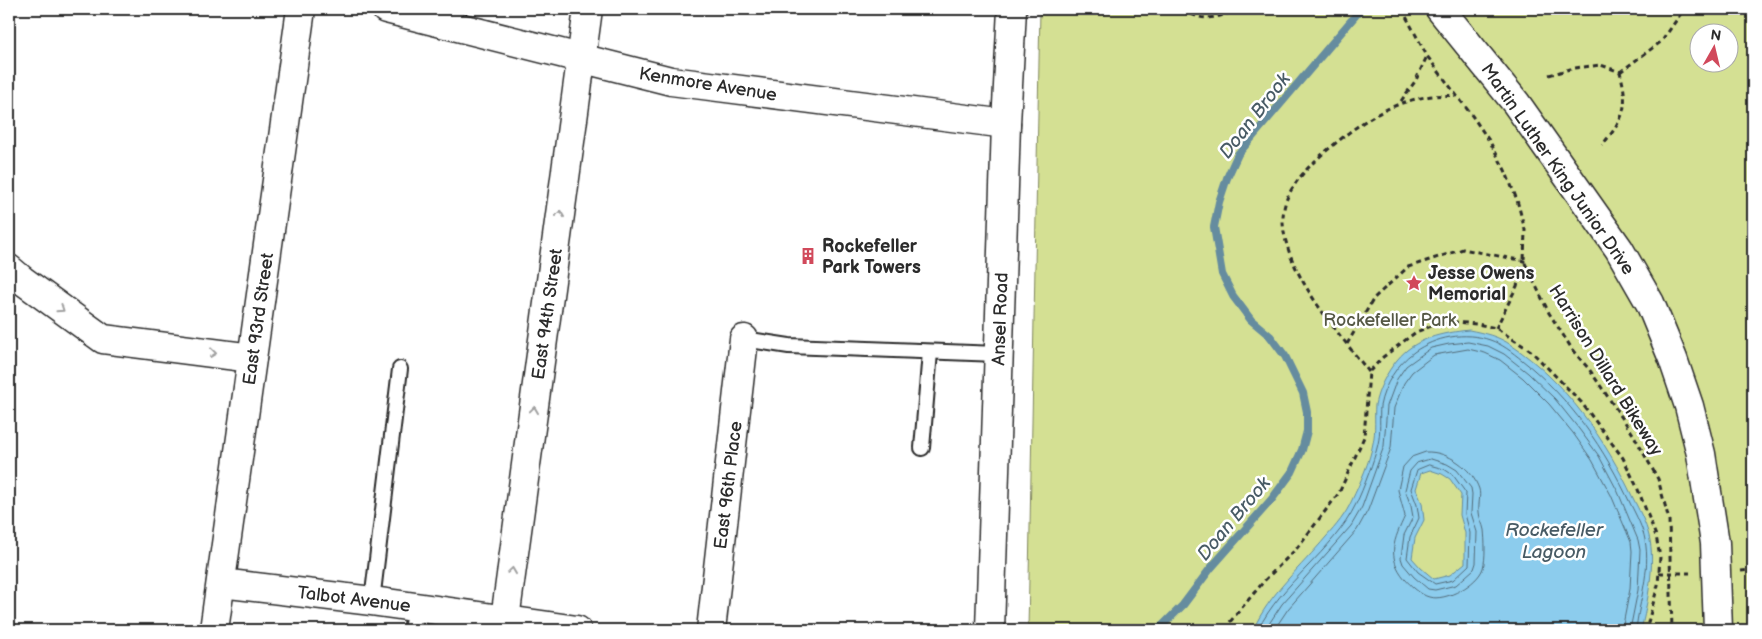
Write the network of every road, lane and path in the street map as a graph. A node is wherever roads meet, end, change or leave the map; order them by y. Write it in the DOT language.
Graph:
graph roads {
  1 [pos="301,9"];
  2 [pos="386,9"];
  3 [pos="588,9"];
  4 [pos="1012,9"];
  5 [pos="1184,9"];
  6 [pos="1239,9"];
  7 [pos="1402,9"];
  8 [pos="1440,9"];
  9 [pos="1684,9"];
  10 [pos="1427,56"];
  11 [pos="581,60"];
  12 [pos="1620,72"];
  13 [pos="1549,75"];
  14 [pos="1457,96"];
  15 [pos="1401,102"];
  16 [pos="1006,124"];
  17 [pos="1602,145"];
  18 [pos="1524,261"];
  19 [pos="13,281"];
  20 [pos="1496,328"];
  21 [pos="744,339"];
  22 [pos="1347,344"];
  23 [pos="930,352"];
  24 [pos="998,354"];
  25 [pos="252,358"];
  26 [pos="400,369"];
  27 [pos="1369,372"];
  28 [pos="922,448"];
  29 [pos="1753,570"];
  30 [pos="1740,571"];
  31 [pos="1658,573"];
  32 [pos="1671,573"];
  33 [pos="1691,573"];
  34 [pos="220,583"];
  35 [pos="372,600"];
  36 [pos="413,618"];
  37 [pos="505,619"];
  38 [pos="214,630"];
  39 [pos="577,630"];
  40 [pos="711,630"];
  41 [pos="990,630"];
  42 [pos="1226,630"];
  43 [pos="1646,630"];
  44 [pos="1672,630"];
  45 [pos="1718,630"];
  1 -- 25 [label="street, East 93rd Street"];
  2 -- 11 [label="street, Kenmore Avenue"];
  3 -- 11 [label="street, East 94th Street"];
  4 -- 16 [label="street, Ansel Road"];
  5 -- 6 [label="path"];
  7 -- 10 [label="path, Harrison Dillard Bikeway"];
  8 -- 45 [label="street, Martin Luther King Junior Drive"];
  9 -- 12 [label="path"];
  10 -- 14 [label="path, Harrison Dillard Bikeway"];
  10 -- 15 [label="path"];
  11 -- 16 [label="street, Kenmore Avenue"];
  37 -- 11 [label="street, East 94th Street, one-way"];
  12 -- 13 [label="path"];
  12 -- 17 [label="path"];
  14 -- 15 [label="path"];
  14 -- 18 [label="path, Harrison Dillard Bikeway"];
  15 -- 22 [label="path"];
  16 -- 24 [label="street, Ansel Road"];
  18 -- 20 [label="path"];
  18 -- 22 [label="path"];
  18 -- 32 [label="path, Harrison Dillard Bikeway"];
  19 -- 25 [label="street, one-way"];
  20 -- 27 [label="path"];
  20 -- 31 [label="path"];
  21 -- 23 [label="lane"];
  21 -- 40 [label="street, East 96th Place"];
  22 -- 27 [label="path"];
  23 -- 24 [label="lane"];
  23 -- 28 [label="lane"];
  24 -- 41 [label="street, Ansel Road"];
  25 -- 34 [label="street, East 93rd Street"];
  26 -- 35 [label="lane"];
  27 -- 42 [label="path"];
  29 -- 30 [label="path"];
  31 -- 32 [label="path"];
  31 -- 43 [label="path"];
  32 -- 33 [label="path"];
  32 -- 44 [label="path, Harrison Dillard Bikeway"];
  34 -- 35 [label="street, Talbot Avenue"];
  34 -- 38 [label="street, East 93rd Street"];
  35 -- 36 [label="street, Talbot Avenue"];
  36 -- 37 [label="street, Talbot Avenue"];
  37 -- 39 [label="street, Talbot Avenue"];
}
